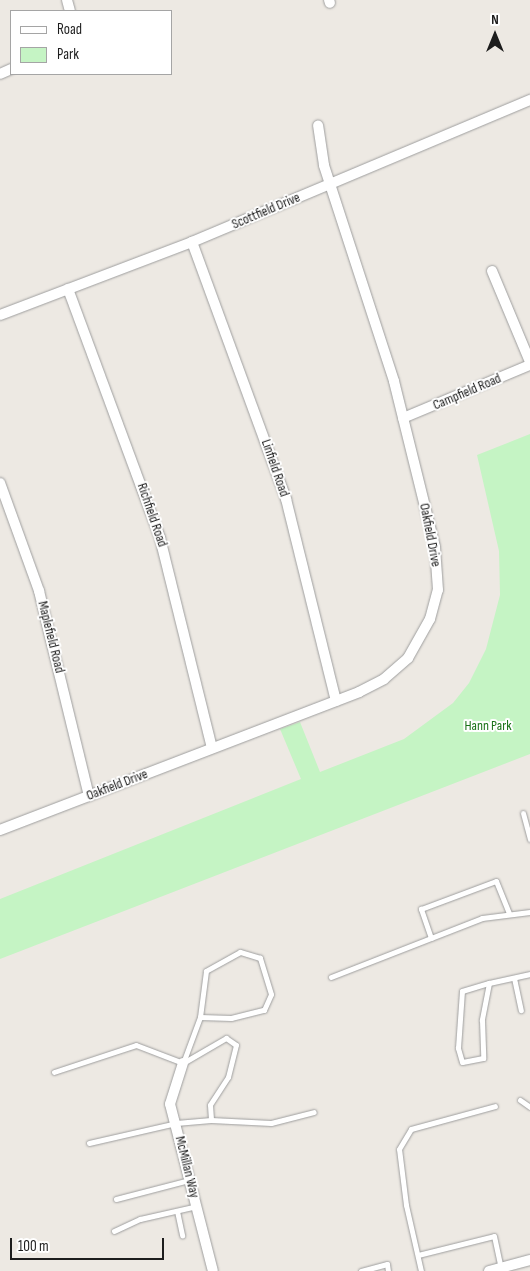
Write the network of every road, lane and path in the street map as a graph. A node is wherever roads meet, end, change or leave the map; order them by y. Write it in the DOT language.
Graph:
graph roads {
  1 [pos="530,100"];
  2 [pos="318,125"];
  3 [pos="332,183"];
  4 [pos="192,242"];
  5 [pos="492,271"];
  6 [pos="68,289"];
  7 [pos="0,314"];
  8 [pos="530,363"];
  9 [pos="403,418"];
  10 [pos="0,483"];
  11 [pos="336,701"];
  12 [pos="212,748"];
  13 [pos="89,796"];
  14 [pos="523,813"];
  15 [pos="0,830"];
  16 [pos="530,838"];
  17 [pos="530,912"];
  18 [pos="509,914"];
  19 [pos="431,938"];
  20 [pos="530,974"];
  21 [pos="331,977"];
  22 [pos="514,978"];
  23 [pos="489,983"];
  24 [pos="521,1010"];
  25 [pos="200,1017"];
  26 [pos="183,1063"];
  27 [pos="54,1072"];
  28 [pos="520,1100"];
  29 [pos="495,1106"];
  30 [pos="530,1107"];
  31 [pos="314,1112"];
  32 [pos="211,1120"];
  33 [pos="176,1123"];
  34 [pos="89,1143"];
  35 [pos="190,1179"];
  36 [pos="116,1199"];
  37 [pos="197,1206"];
  38 [pos="177,1211"];
  39 [pos="114,1231"];
  40 [pos="182,1235"];
  41 [pos="418,1255"];
  42 [pos="530,1260"];
  43 [pos="501,1268"];
  44 [pos="213,1271"];
  45 [pos="361,1271"];
  46 [pos="388,1271"];
  47 [pos="421,1271"];
  48 [pos="489,1271"];
  1 -- 3 [label="street, Scottfield Drive"];
  2 -- 3 [label="street, Oakfield Drive"];
  3 -- 4 [label="street, Scottfield Drive"];
  3 -- 9 [label="street, Oakfield Drive"];
  4 -- 6 [label="street, Scottfield Drive"];
  4 -- 11 [label="street, Linfield Road"];
  5 -- 8 [label="street"];
  6 -- 7 [label="street, Scottfield Drive"];
  6 -- 12 [label="street, Richfield Road"];
  8 -- 9 [label="street, Campfield Road"];
  9 -- 11 [label="street, Oakfield Drive"];
  10 -- 13 [label="street, Maplefield Road"];
  11 -- 12 [label="street, Oakfield Drive"];
  12 -- 13 [label="street, Oakfield Drive"];
  13 -- 15 [label="street, Oakfield Drive"];
  14 -- 16 [label="lane"];
  17 -- 18 [label="lane"];
  18 -- 19 [label="lane"];
  18 -- 19 [label="lane"];
  19 -- 21 [label="lane"];
  20 -- 22 [label="lane"];
  22 -- 23 [label="lane"];
  22 -- 24 [label="lane"];
  23 -- 23 [label="lane"];
  25 -- 25 [label="lane"];
  25 -- 26 [label="lane"];
  26 -- 27 [label="lane"];
  26 -- 32 [label="lane"];
  26 -- 33 [label="street, McMillan Way"];
  28 -- 30 [label="lane"];
  29 -- 41 [label="lane"];
  31 -- 32 [label="lane"];
  32 -- 33 [label="lane"];
  33 -- 34 [label="lane"];
  33 -- 35 [label="street, McMillan Way"];
  35 -- 36 [label="lane"];
  35 -- 37 [label="street, McMillan Way"];
  37 -- 38 [label="lane"];
  37 -- 44 [label="street, McMillan Way"];
  38 -- 39 [label="lane"];
  38 -- 40 [label="lane"];
  41 -- 43 [label="lane"];
  41 -- 47 [label="lane"];
  42 -- 43 [label="street"];
  43 -- 48 [label="street"];
  45 -- 46 [label="lane"];
}
